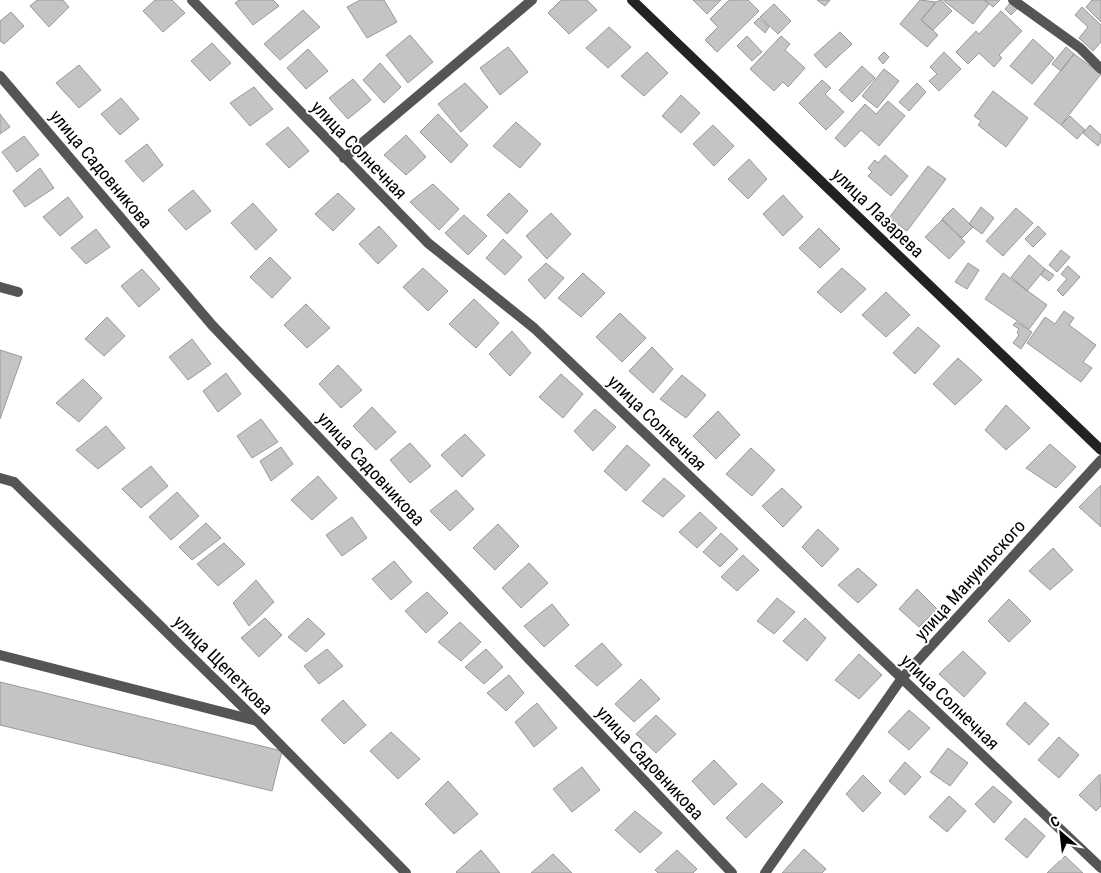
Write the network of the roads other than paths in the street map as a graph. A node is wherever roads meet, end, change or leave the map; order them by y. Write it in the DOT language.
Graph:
graph roads {
  1 [pos="192,0"];
  2 [pos="532,0"];
  3 [pos="632,0"];
  4 [pos="1013,0"];
  5 [pos="1101,69"];
  6 [pos="0,76"];
  7 [pos="344,158"];
  8 [pos="0,287"];
  9 [pos="18,292"];
  10 [pos="1101,450"];
  11 [pos="1101,460"];
  12 [pos="0,478"];
  13 [pos="0,655"];
  14 [pos="902,678"];
  15 [pos="257,721"];
  16 [pos="1101,868"];
  17 [pos="406,873"];
  18 [pos="732,873"];
  19 [pos="765,873"];
  1 -- 7 [label="street, улица Солнечная"];
  2 -- 7 [label="street"];
  3 -- 10 [label="street, улица Лазарева"];
  4 -- 5 [label="street"];
  6 -- 18 [label="street, улица Садовникова"];
  7 -- 14 [label="street, улица Солнечная"];
  8 -- 9 [label="street"];
  11 -- 14 [label="street, улица Мануильского"];
  12 -- 15 [label="street, улица Щепеткова"];
  13 -- 15 [label="street"];
  14 -- 16 [label="street, улица Солнечная"];
  14 -- 19 [label="street, улица Мануильского"];
  15 -- 17 [label="street, улица Щепеткова"];
}
